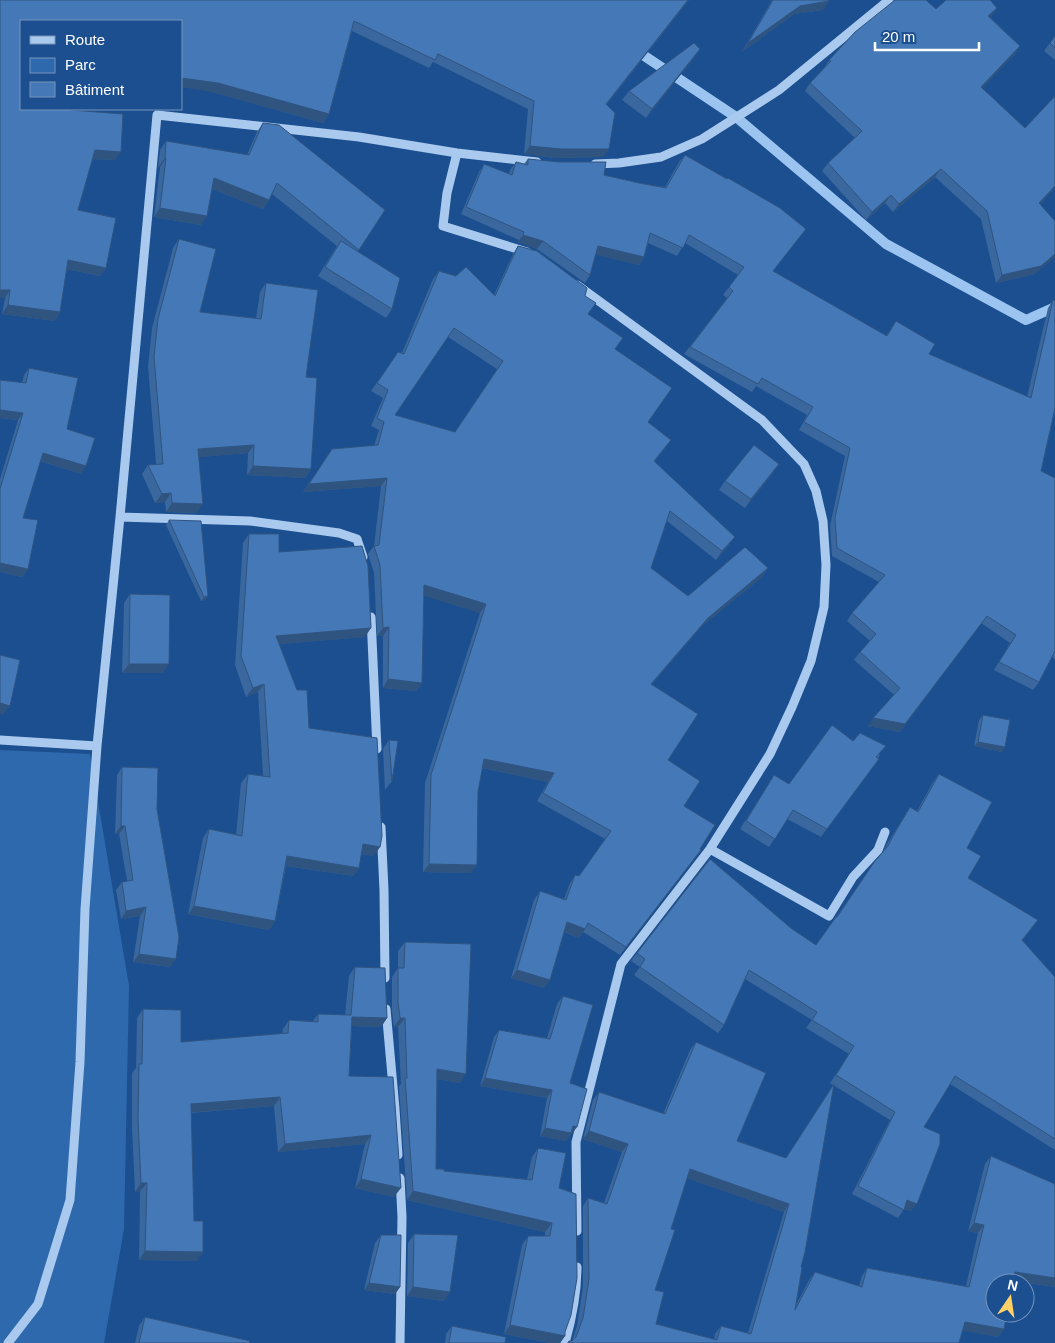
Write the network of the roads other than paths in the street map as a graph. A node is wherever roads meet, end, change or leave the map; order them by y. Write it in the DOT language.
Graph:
graph roads {
  1 [pos="889,0"];
  2 [pos="457,153"];
  3 [pos="545,163"];
  4 [pos="582,164"];
  5 [pos="534,254"];
  6 [pos="573,282"];
  7 [pos="120,517"];
  8 [pos="366,566"];
  9 [pos="370,610"];
  10 [pos="0,740"];
  11 [pos="97,746"];
  12 [pos="377,760"];
  13 [pos="380,820"];
  14 [pos="885,832"];
  15 [pos="710,849"];
  16 [pos="385,983"];
  17 [pos="386,1002"];
  18 [pos="577,1239"];
  19 [pos="577,1258"];
  20 [pos="8,1343"];
  21 [pos="400,1343"];
  22 [pos="565,1343"];
  1 -- 4 [label="street"];
  2 -- 3 [label="street"];
  2 -- 5 [label="street"];
  2 -- 7 [label="street"];
  6 -- 15 [label="street"];
  7 -- 8 [label="street"];
  7 -- 11 [label="street"];
  9 -- 12 [label="street"];
  10 -- 11 [label="street"];
  11 -- 20 [label="street"];
  13 -- 16 [label="street"];
  14 -- 15 [label="street"];
  15 -- 18 [label="street"];
  17 -- 21 [label="street"];
  19 -- 22 [label="street"];
}
